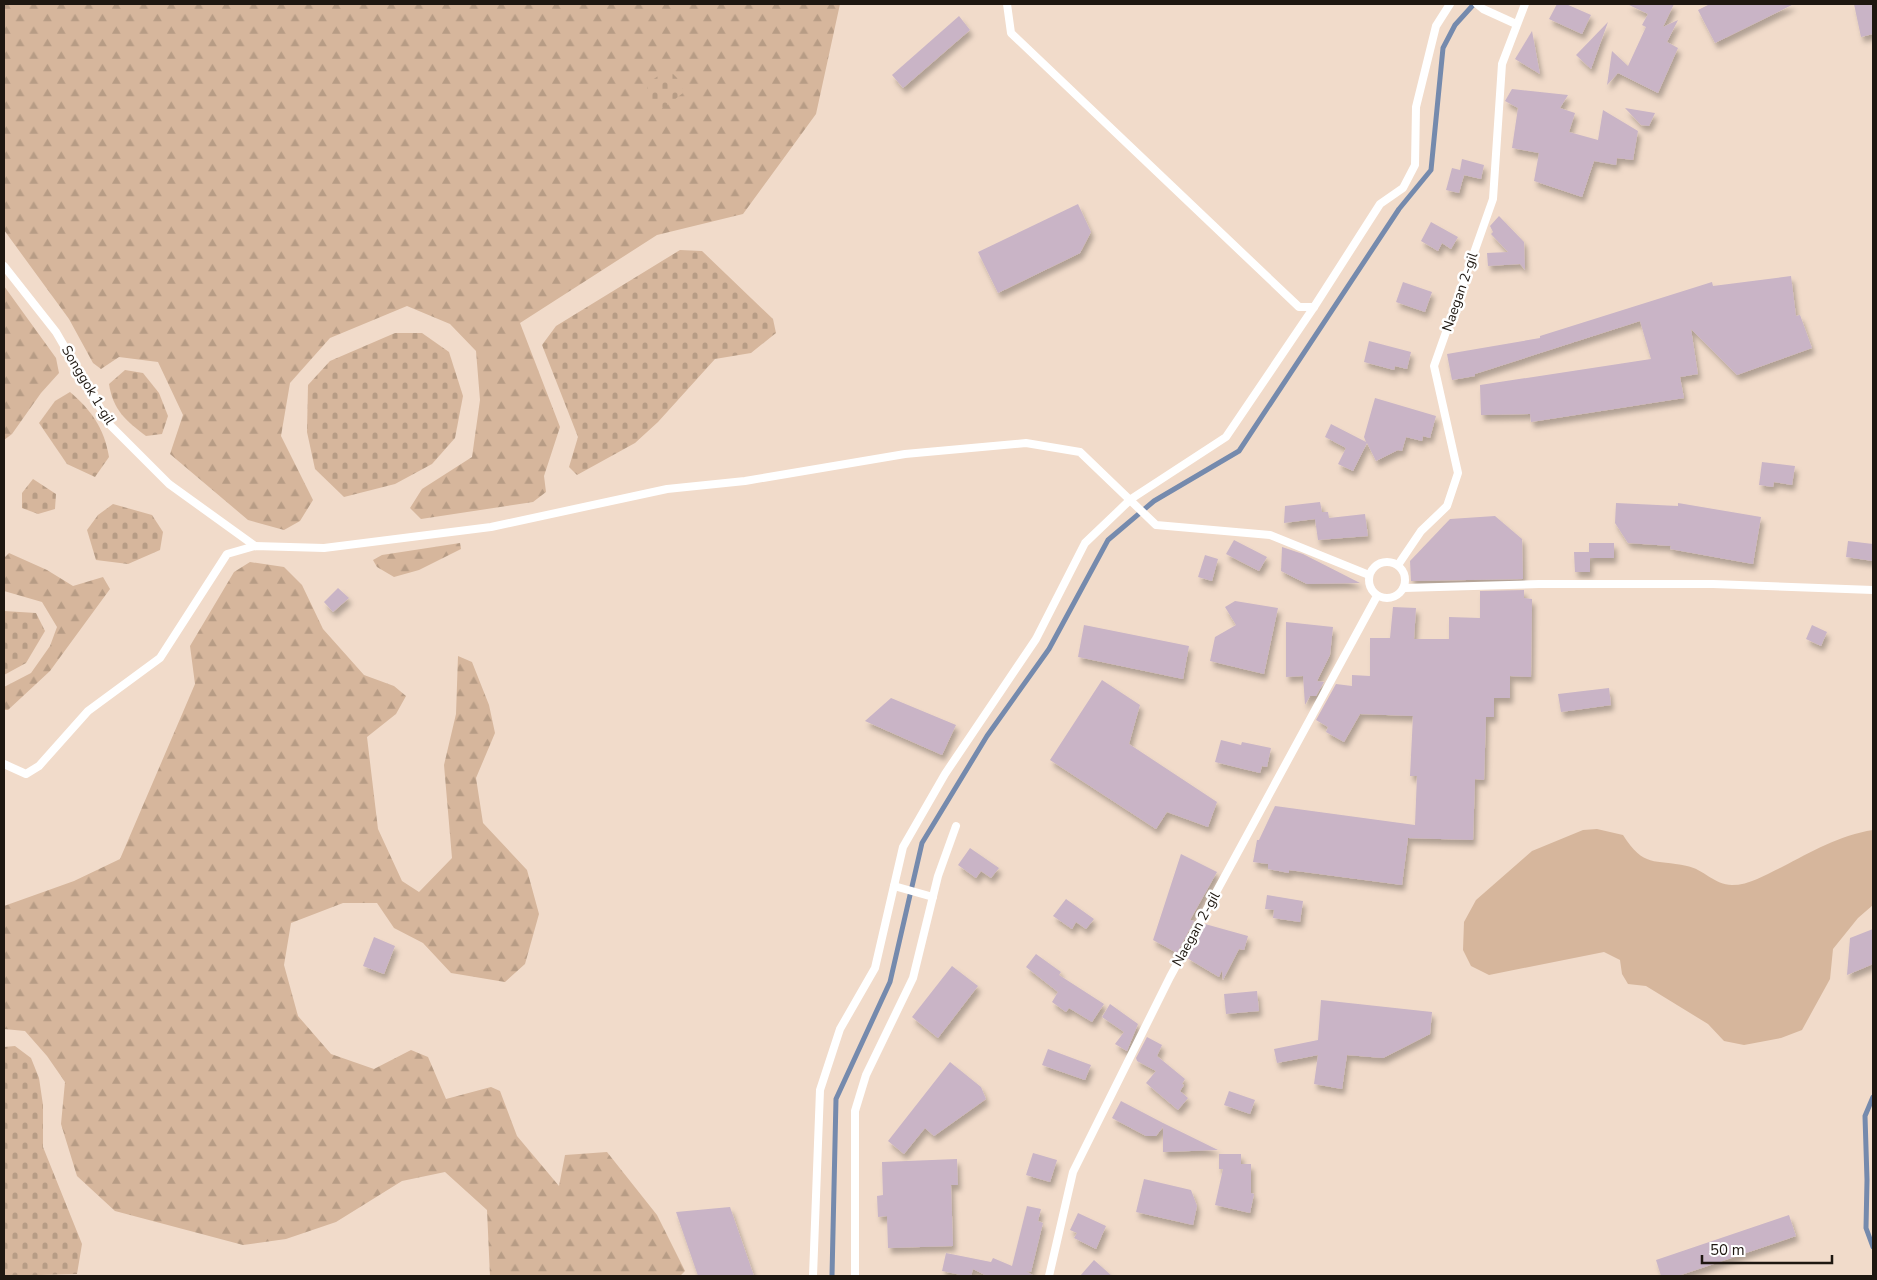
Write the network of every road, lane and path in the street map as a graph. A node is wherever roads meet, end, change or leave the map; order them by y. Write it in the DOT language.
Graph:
graph roads {
  1 [pos="1007,4"];
  2 [pos="1450,4"];
  3 [pos="1525,4"];
  4 [pos="1480,6"];
  5 [pos="1516,24"];
  6 [pos="4,266"];
  7 [pos="1314,308"];
  8 [pos="1130,499"];
  9 [pos="255,546"];
  10 [pos="1398,565"];
  11 [pos="1369,575"];
  12 [pos="1404,588"];
  13 [pos="1873,590"];
  14 [pos="1377,596"];
  15 [pos="4,764"];
  16 [pos="956,826"];
  17 [pos="894,886"];
  18 [pos="933,897"];
  19 [pos="813,1276"];
  20 [pos="855,1276"];
  21 [pos="1049,1276"];
  1 -- 7 [label="lane"];
  2 -- 7 [label="lane"];
  3 -- 5 [label="lane, Naegan 2-gil"];
  4 -- 5 [label="lane"];
  5 -- 10 [label="lane, Naegan 2-gil"];
  6 -- 9 [label="lane, Songgok 1-gil"];
  7 -- 8 [label="lane"];
  8 -- 9 [label="lane"];
  8 -- 11 [label="lane"];
  8 -- 17 [label="lane"];
  9 -- 15 [label="lane"];
  10 -- 11 [label="lane"];
  10 -- 12 [label="lane"];
  11 -- 14 [label="lane"];
  12 -- 13 [label="lane"];
  12 -- 14 [label="lane"];
  14 -- 21 [label="lane, Naegan 2-gil"];
  16 -- 18 [label="lane"];
  17 -- 18 [label="lane"];
  17 -- 19 [label="lane"];
  18 -- 20 [label="lane"];
}
